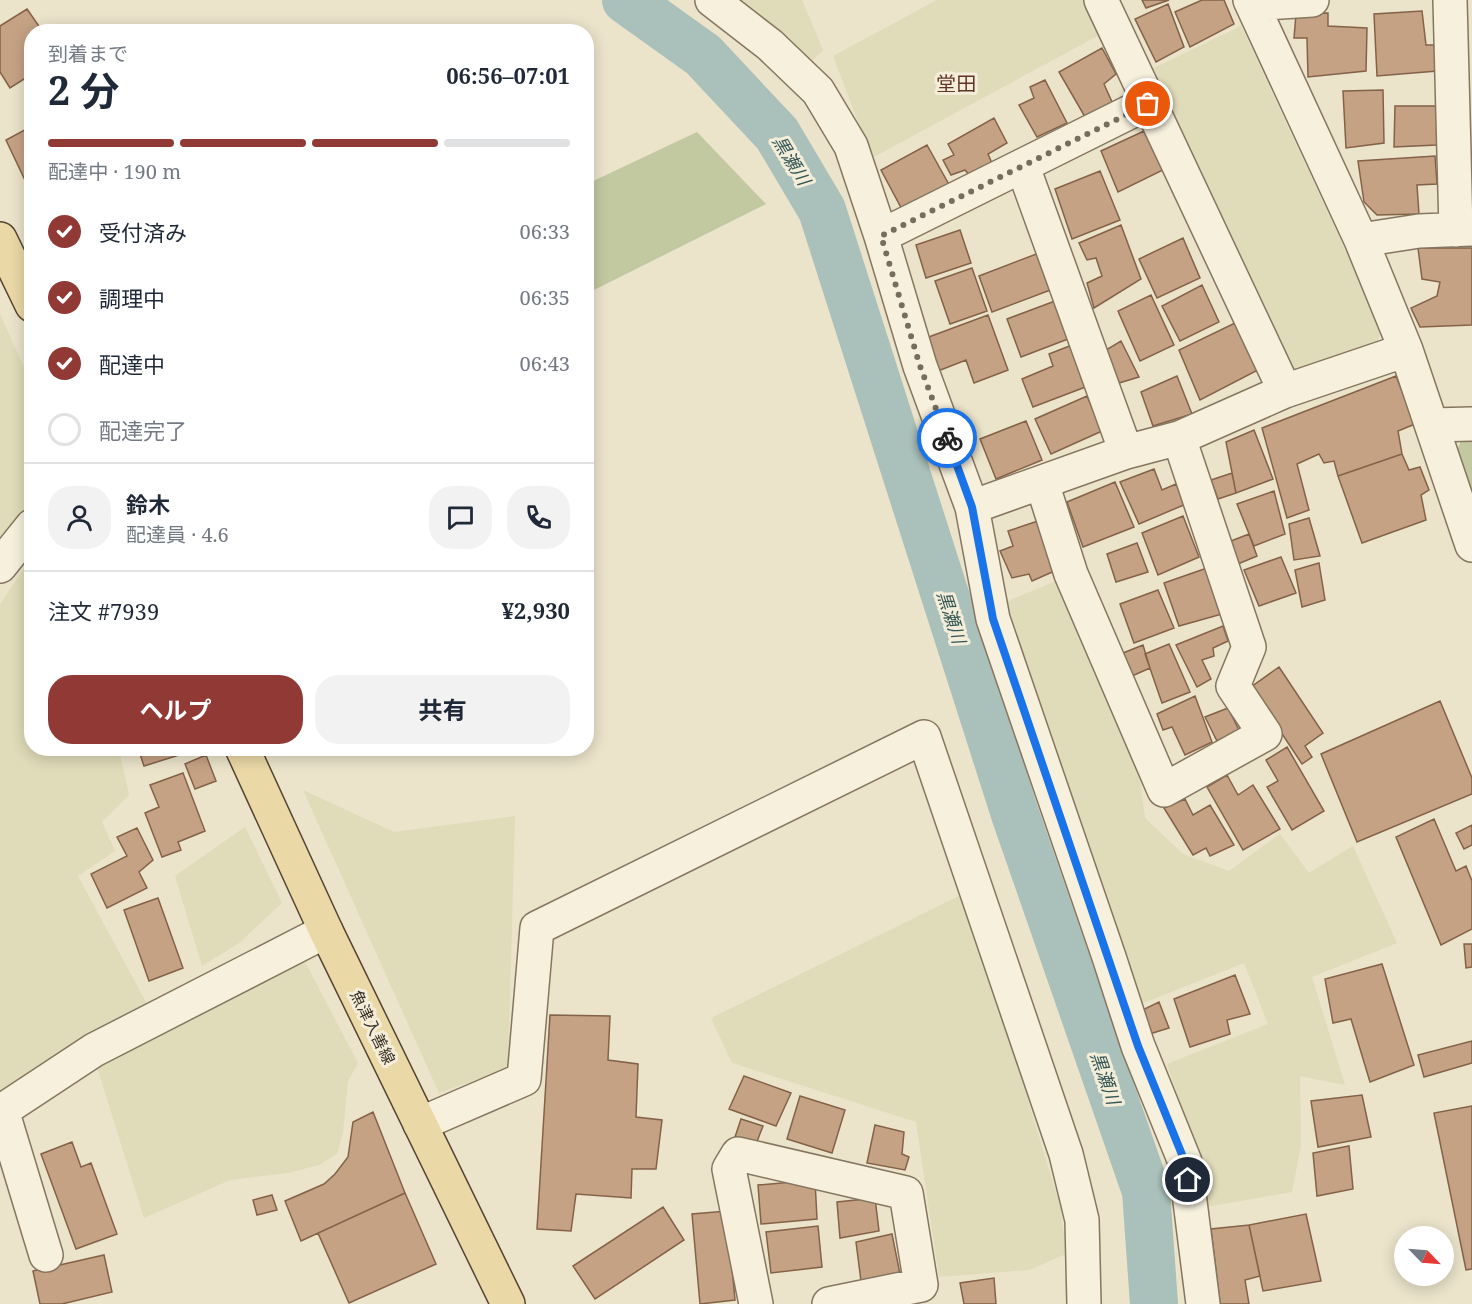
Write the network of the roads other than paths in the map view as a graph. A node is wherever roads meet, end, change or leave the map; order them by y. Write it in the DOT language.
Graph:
graph roads {
  1 [pos="712,0"];
  2 [pos="1101,0"];
  3 [pos="1312,0"];
  4 [pos="1450,0"];
  5 [pos="1251,2"];
  6 [pos="1461,34"];
  7 [pos="1148,104"];
  8 [pos="1023,167"];
  9 [pos="1464,230"];
  10 [pos="881,236"];
  11 [pos="0,239"];
  12 [pos="1361,240"];
  13 [pos="17,292"];
  14 [pos="1406,350"];
  15 [pos="1285,391"];
  16 [pos="1472,424"];
  17 [pos="1432,425"];
  18 [pos="1179,438"];
  19 [pos="1126,452"];
  20 [pos="1042,483"];
  21 [pos="972,507"];
  22 [pos="24,536"];
  23 [pos="1472,545"];
  24 [pos="0,566"];
  25 [pos="246,756"];
  26 [pos="326,930"];
  27 [pos="1,1111"];
  28 [pos="420,1124"];
  29 [pos="46,1255"];
  30 [pos="508,1304"];
  31 [pos="756,1304"];
  32 [pos="829,1304"];
  33 [pos="1084,1304"];
  34 [pos="1203,1304"];
  1 -- 10 [label="street"];
  2 -- 7 [label="street"];
  3 -- 5 [label="street"];
  4 -- 6 [label="street"];
  5 -- 12 [label="street"];
  6 -- 9 [label="street"];
  7 -- 8 [label="street"];
  7 -- 15 [label="street"];
  8 -- 10 [label="street"];
  8 -- 19 [label="street"];
  9 -- 12 [label="street"];
  10 -- 21 [label="street"];
  11 -- 13 [label="main road"];
  12 -- 14 [label="street"];
  14 -- 15 [label="street"];
  14 -- 17 [label="street"];
  15 -- 18 [label="street"];
  16 -- 17 [label="street"];
  17 -- 23 [label="street"];
  18 -- 19 [label="street"];
  18 -- 20 [label="street"];
  19 -- 20 [label="street"];
  20 -- 21 [label="street"];
  21 -- 34 [label="street"];
  22 -- 24 [label="street"];
  25 -- 26 [label="main road, 魚津入善線"];
  26 -- 27 [label="street"];
  26 -- 28 [label="main road, 魚津入善線"];
  27 -- 29 [label="street"];
  28 -- 30 [label="main road, 魚津入善線"];
  28 -- 33 [label="street"];
  31 -- 32 [label="street"];
}
